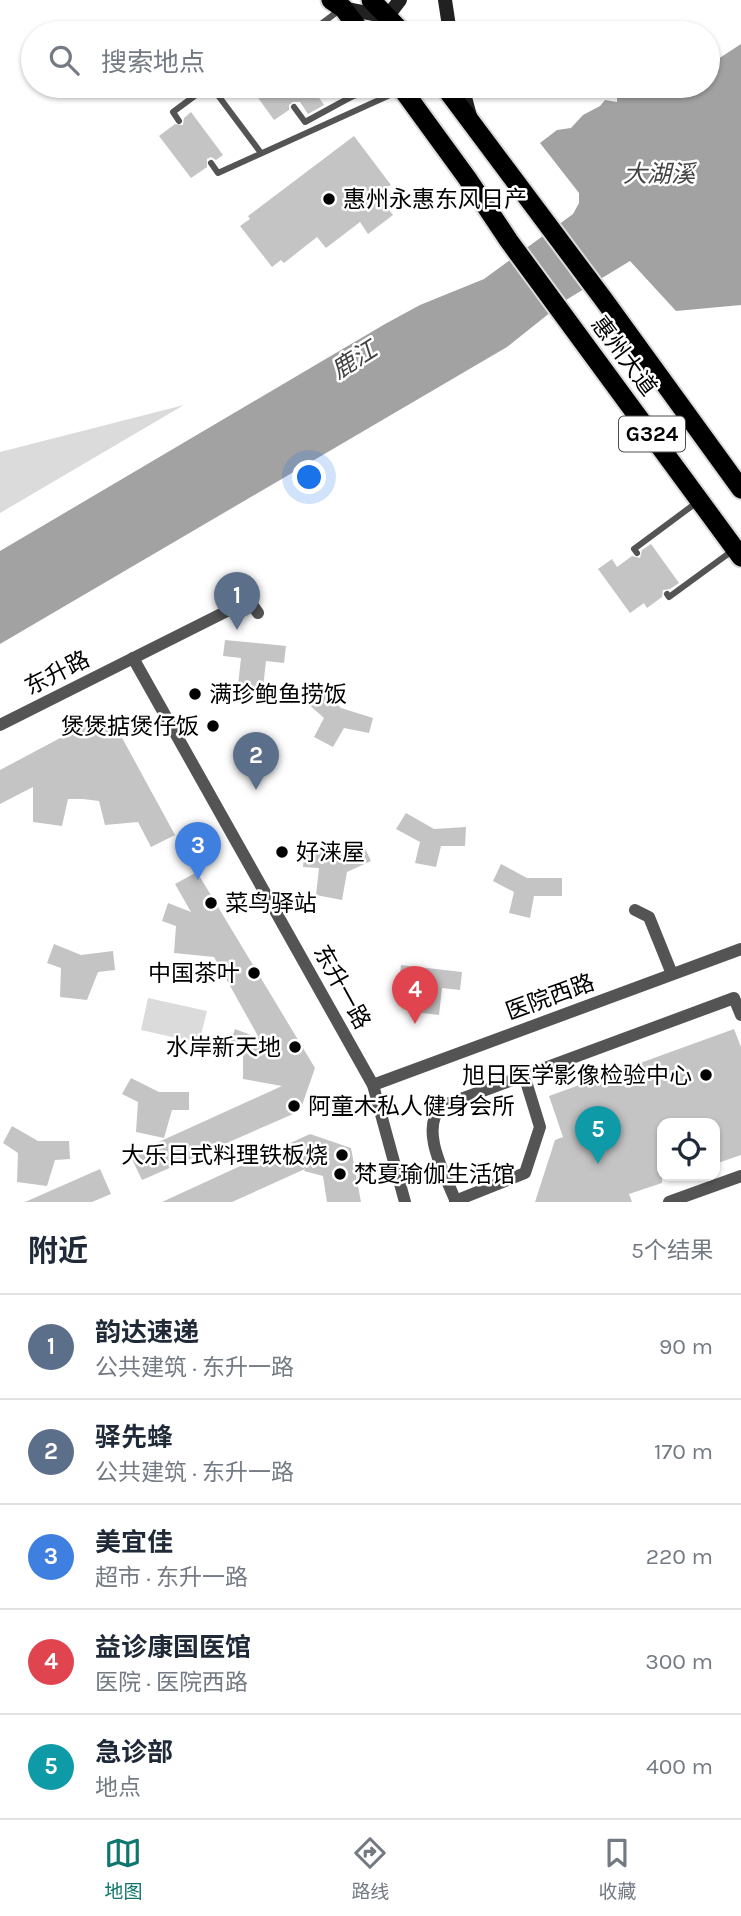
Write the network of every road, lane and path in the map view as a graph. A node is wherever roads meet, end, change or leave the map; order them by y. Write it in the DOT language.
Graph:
graph roads {
  1 [pos="400,0"];
  2 [pos="445,0"];
  3 [pos="337,4"];
  4 [pos="377,5"];
  5 [pos="321,21"];
  6 [pos="352,21"];
  7 [pos="392,21"];
  8 [pos="448,21"];
  9 [pos="194,98"];
  10 [pos="219,98"];
  11 [pos="349,98"];
  12 [pos="373,98"];
  13 [pos="404,98"];
  14 [pos="453,98"];
  15 [pos="465,98"];
  16 [pos="294,107"];
  17 [pos="179,121"];
  18 [pos="472,124"];
  19 [pos="261,153"];
  20 [pos="211,163"];
  21 [pos="741,489"];
  22 [pos="700,499"];
  23 [pos="637,553"];
  24 [pos="738,553"];
  25 [pos="741,569"];
  26 [pos="667,594"];
  27 [pos="258,613"];
  28 [pos="133,658"];
  29 [pos="0,725"];
  30 [pos="635,910"];
  31 [pos="741,948"];
  32 [pos="672,974"];
  33 [pos="741,1015"];
  34 [pos="524,1075"];
  35 [pos="373,1085"];
  36 [pos="741,1176"];
  37 [pos="456,1201"];
  38 [pos="405,1202"];
  39 [pos="669,1202"];
  1 -- 4 [label="main road"];
  2 -- 8 [label="main road"];
  3 -- 4 [label="main road"];
  3 -- 4 [label="main road"];
  3 -- 5 [label="lane"];
  3 -- 6 [label="highway"];
  4 -- 7 [label="highway"];
  9 -- 17 [label="lane"];
  10 -- 19 [label="lane"];
  11 -- 16 [label="lane"];
  12 -- 19 [label="lane"];
  13 -- 22 [label="highway, 惠州大道 / G324"];
  14 -- 18 [label="highway, G324"];
  15 -- 18 [label="main road"];
  18 -- 21 [label="highway, 惠州大道 / G324"];
  19 -- 20 [label="lane"];
  22 -- 23 [label="lane"];
  22 -- 24 [label="highway, 惠州大道 / G324"];
  24 -- 25 [label="highway, 惠州大道"];
  24 -- 26 [label="lane"];
  27 -- 28 [label="street, 东升路"];
  28 -- 29 [label="street, 东升路"];
  28 -- 35 [label="street, 东升一路"];
  30 -- 32 [label="street"];
  31 -- 32 [label="street, 医院西路"];
  32 -- 35 [label="street, 医院西路"];
  33 -- 34 [label="street"];
  34 -- 37 [label="street"];
  34 -- 37 [label="street"];
  35 -- 38 [label="street, 东升一路"];
  36 -- 39 [label="street"];
}
